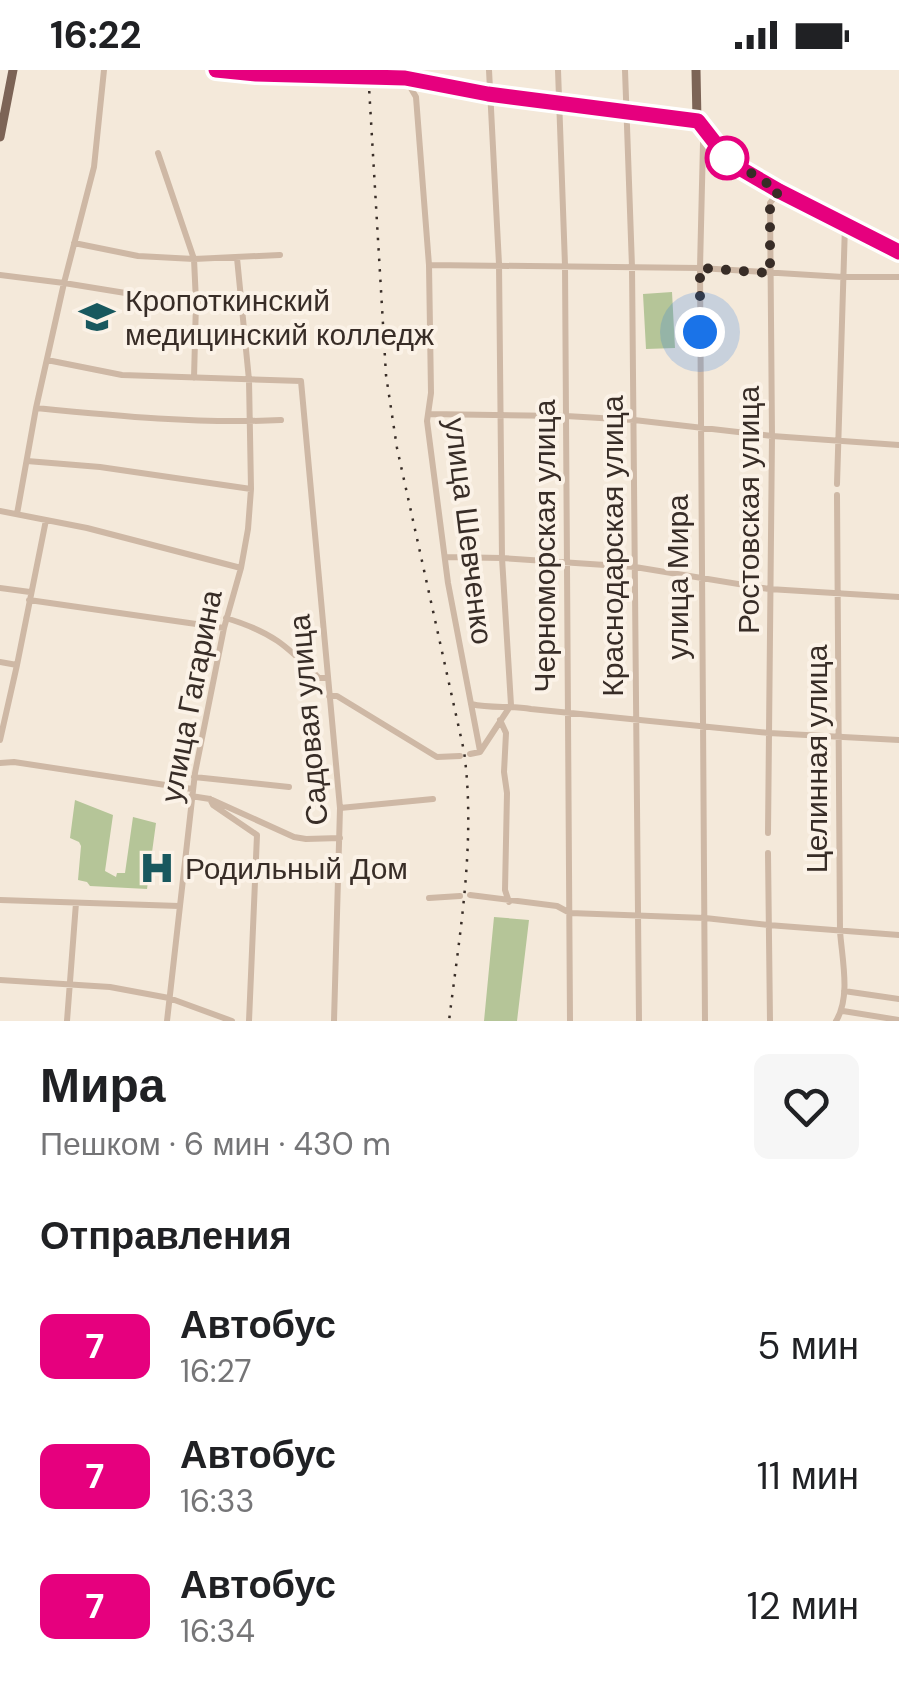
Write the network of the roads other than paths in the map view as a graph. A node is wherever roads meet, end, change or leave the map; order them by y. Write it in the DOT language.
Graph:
graph roads {
  1 [pos="13,70"];
  2 [pos="104,70"];
  3 [pos="214,70"];
  4 [pos="489,70"];
  5 [pos="558,70"];
  6 [pos="625,70"];
  7 [pos="696,70"];
  8 [pos="255,72"];
  9 [pos="318,72"];
  10 [pos="397,75"];
  11 [pos="488,94"];
  12 [pos="560,104"];
  13 [pos="626,112"];
  14 [pos="698,121"];
  15 [pos="707,133"];
  16 [pos="0,137"];
  17 [pos="158,152"];
  18 [pos="779,191"];
  19 [pos="844,224"];
  20 [pos="74,244"];
  21 [pos="899,252"];
  22 [pos="280,255"];
  23 [pos="236,258"];
  24 [pos="194,259"];
  25 [pos="498,264"];
  26 [pos="430,265"];
  27 [pos="565,265"];
  28 [pos="632,267"];
  29 [pos="700,268"];
  30 [pos="770,273"];
  31 [pos="0,275"];
  32 [pos="843,277"];
  33 [pos="899,278"];
  34 [pos="64,283"];
  35 [pos="196,302"];
  36 [pos="241,304"];
  37 [pos="47,360"];
  38 [pos="194,378"];
  39 [pos="250,380"];
  40 [pos="36,408"];
  41 [pos="429,414"];
  42 [pos="499,415"];
  43 [pos="566,416"];
  44 [pos="281,420"];
  45 [pos="634,420"];
  46 [pos="251,422"];
  47 [pos="701,428"];
  48 [pos="772,436"];
  49 [pos="838,442"];
  50 [pos="899,445"];
  51 [pos="28,461"];
  52 [pos="837,484"];
  53 [pos="251,489"];
  54 [pos="837,494"];
  55 [pos="0,511"];
  56 [pos="17,514"];
  57 [pos="46,520"];
  58 [pos="446,557"];
  59 [pos="502,558"];
  60 [pos="566,562"];
  61 [pos="635,567"];
  62 [pos="240,568"];
  63 [pos="702,577"];
  64 [pos="0,588"];
  65 [pos="769,588"];
  66 [pos="838,594"];
  67 [pos="30,596"];
  68 [pos="899,597"];
  69 [pos="226,618"];
  70 [pos="224,628"];
  71 [pos="0,662"];
  72 [pos="17,665"];
  73 [pos="327,678"];
  74 [pos="329,696"];
  75 [pos="472,704"];
  76 [pos="511,705"];
  77 [pos="567,712"];
  78 [pos="2,717"];
  79 [pos="500,719"];
  80 [pos="636,720"];
  81 [pos="702,724"];
  82 [pos="770,732"];
  83 [pos="840,737"];
  84 [pos="0,740"];
  85 [pos="899,740"];
  86 [pos="480,752"];
  87 [pos="470,754"];
  88 [pos="460,756"];
  89 [pos="0,763"];
  90 [pos="194,777"];
  91 [pos="289,788"];
  92 [pos="192,793"];
  93 [pos="210,799"];
  94 [pos="433,799"];
  95 [pos="340,808"];
  96 [pos="768,832"];
  97 [pos="340,838"];
  98 [pos="768,852"];
  99 [pos="505,890"];
  100 [pos="470,895"];
  101 [pos="460,896"];
  102 [pos="429,898"];
  103 [pos="490,899"];
  104 [pos="0,900"];
  105 [pos="509,902"];
  106 [pos="76,903"];
  107 [pos="179,906"];
  108 [pos="570,913"];
  109 [pos="638,916"];
  110 [pos="705,918"];
  111 [pos="768,926"];
  112 [pos="840,931"];
  113 [pos="898,936"];
  114 [pos="0,980"];
  115 [pos="70,983"];
  116 [pos="844,991"];
  117 [pos="169,998"];
  118 [pos="899,999"];
  119 [pos="843,1011"];
  120 [pos="899,1020"];
  121 [pos="67,1021"];
  122 [pos="167,1021"];
  123 [pos="232,1021"];
  124 [pos="248,1021"];
  125 [pos="334,1021"];
  126 [pos="570,1021"];
  127 [pos="639,1021"];
  128 [pos="705,1021"];
  129 [pos="770,1021"];
  130 [pos="836,1021"];
  1 -- 16 [label="main road"];
  2 -- 20 [label="street"];
  3 -- 8 [label="main road"];
  4 -- 11 [label="street"];
  5 -- 12 [label="street, Черноморская улица"];
  6 -- 13 [label="street, Краснодарская улица"];
  7 -- 14 [label="main road"];
  8 -- 9 [label="main road"];
  9 -- 10 [label="main road"];
  10 -- 11 [label="main road"];
  10 -- 26 [label="street, улица Шевченко"];
  11 -- 12 [label="main road"];
  11 -- 25 [label="street"];
  12 -- 13 [label="main road"];
  12 -- 27 [label="street, Черноморская улица"];
  13 -- 14 [label="main road"];
  13 -- 28 [label="street, Краснодарская улица"];
  14 -- 15 [label="main road"];
  15 -- 18 [label="main road"];
  15 -- 29 [label="street, улица Мира"];
  17 -- 24 [label="street"];
  18 -- 19 [label="main road"];
  18 -- 30 [label="street, Ростовская улица"];
  19 -- 21 [label="main road"];
  19 -- 32 [label="street"];
  20 -- 24 [label="street"];
  20 -- 34 [label="street"];
  22 -- 23 [label="street"];
  23 -- 24 [label="street"];
  23 -- 36 [label="street, улица Гагарина"];
  24 -- 35 [label="street"];
  25 -- 26 [label="street"];
  25 -- 27 [label="street"];
  25 -- 42 [label="street"];
  26 -- 41 [label="street, улица Шевченко"];
  27 -- 28 [label="street"];
  27 -- 43 [label="street, Черноморская улица"];
  28 -- 29 [label="street"];
  28 -- 45 [label="street, Краснодарская улица"];
  29 -- 30 [label="street"];
  29 -- 47 [label="street, улица Мира"];
  30 -- 32 [label="street"];
  30 -- 48 [label="street, Ростовская улица"];
  31 -- 34 [label="street"];
  32 -- 33 [label="street"];
  32 -- 49 [label="street"];
  34 -- 35 [label="street"];
  34 -- 37 [label="street"];
  35 -- 36 [label="street"];
  35 -- 38 [label="street"];
  36 -- 39 [label="street, улица Гагарина"];
  37 -- 38 [label="street"];
  37 -- 40 [label="street"];
  38 -- 39 [label="street"];
  39 -- 46 [label="street, улица Гагарина"];
  39 -- 73 [label="street, Садовая улица"];
  40 -- 46 [label="street"];
  40 -- 51 [label="street"];
  41 -- 42 [label="street"];
  41 -- 58 [label="street, улица Шевченко"];
  42 -- 43 [label="street"];
  42 -- 59 [label="street"];
  43 -- 45 [label="street"];
  43 -- 60 [label="street, Черноморская улица"];
  44 -- 46 [label="street"];
  45 -- 47 [label="street"];
  45 -- 61 [label="street, Краснодарская улица"];
  46 -- 53 [label="street, улица Гагарина"];
  47 -- 48 [label="street"];
  47 -- 63 [label="street, улица Мира"];
  48 -- 49 [label="street"];
  48 -- 65 [label="street, Ростовская улица"];
  49 -- 50 [label="street"];
  49 -- 52 [label="street"];
  51 -- 53 [label="street"];
  51 -- 56 [label="street"];
  53 -- 62 [label="street, улица Гагарина"];
  54 -- 66 [label="street, Целинная улица"];
  55 -- 56 [label="street"];
  56 -- 57 [label="street"];
  57 -- 62 [label="street"];
  57 -- 67 [label="street"];
  58 -- 59 [label="street"];
  58 -- 75 [label="street, улица Шевченко"];
  59 -- 60 [label="street"];
  59 -- 76 [label="street"];
  60 -- 61 [label="street"];
  60 -- 77 [label="street, Черноморская улица"];
  61 -- 63 [label="street"];
  61 -- 80 [label="street, Краснодарская улица"];
  62 -- 69 [label="street, улица Гагарина"];
  63 -- 65 [label="street"];
  63 -- 81 [label="street, улица Мира"];
  64 -- 67 [label="street"];
  65 -- 66 [label="street"];
  65 -- 82 [label="street, Ростовская улица"];
  66 -- 68 [label="street"];
  66 -- 83 [label="street, Целинная улица"];
  67 -- 70 [label="street"];
  67 -- 72 [label="street"];
  69 -- 70 [label="street, улица Гагарина"];
  69 -- 73 [label="street"];
  70 -- 90 [label="street, улица Гагарина"];
  71 -- 72 [label="street"];
  72 -- 78 [label="street"];
  73 -- 74 [label="street, Садовая улица"];
  74 -- 88 [label="street"];
  74 -- 95 [label="street, Садовая улица"];
  75 -- 76 [label="street"];
  75 -- 86 [label="street, улица Шевченко"];
  76 -- 77 [label="street"];
  76 -- 79 [label="street"];
  77 -- 80 [label="street"];
  77 -- 108 [label="street, Черноморская улица"];
  78 -- 84 [label="street"];
  79 -- 86 [label="street"];
  79 -- 99 [label="street"];
  80 -- 81 [label="street"];
  80 -- 109 [label="street, Краснодарская улица"];
  81 -- 82 [label="street"];
  81 -- 110 [label="street, улица Мира"];
  82 -- 83 [label="street"];
  82 -- 96 [label="street, Ростовская улица"];
  83 -- 85 [label="street"];
  83 -- 112 [label="street, Целинная улица"];
  86 -- 87 [label="street"];
  89 -- 92 [label="street"];
  90 -- 91 [label="street"];
  90 -- 92 [label="street, улица Гагарина"];
  92 -- 93 [label="street"];
  92 -- 107 [label="street, улица Гагарина"];
  93 -- 97 [label="street"];
  93 -- 124 [label="street"];
  94 -- 95 [label="street"];
  95 -- 97 [label="street, Садовая улица"];
  97 -- 125 [label="street, Садовая улица"];
  98 -- 111 [label="street"];
  99 -- 103 [label="street"];
  99 -- 105 [label="street"];
  100 -- 103 [label="street"];
  101 -- 102 [label="street"];
  103 -- 105 [label="street"];
  104 -- 106 [label="street"];
  105 -- 108 [label="street"];
  106 -- 107 [label="street"];
  106 -- 115 [label="street"];
  107 -- 117 [label="street, улица Гагарина"];
  108 -- 109 [label="street"];
  108 -- 126 [label="street, Черноморская улица"];
  109 -- 110 [label="street"];
  109 -- 127 [label="street, Краснодарская улица"];
  110 -- 111 [label="street"];
  110 -- 128 [label="street, улица Мира"];
  111 -- 112 [label="street"];
  111 -- 129 [label="street"];
  112 -- 113 [label="street"];
  112 -- 116 [label="street, Целинная улица"];
  114 -- 115 [label="street"];
  115 -- 117 [label="street"];
  115 -- 121 [label="street"];
  116 -- 118 [label="street"];
  116 -- 119 [label="street, Целинная улица"];
  117 -- 122 [label="street, улица Гагарина"];
  117 -- 123 [label="street"];
  119 -- 120 [label="street"];
  119 -- 130 [label="street"];
}
